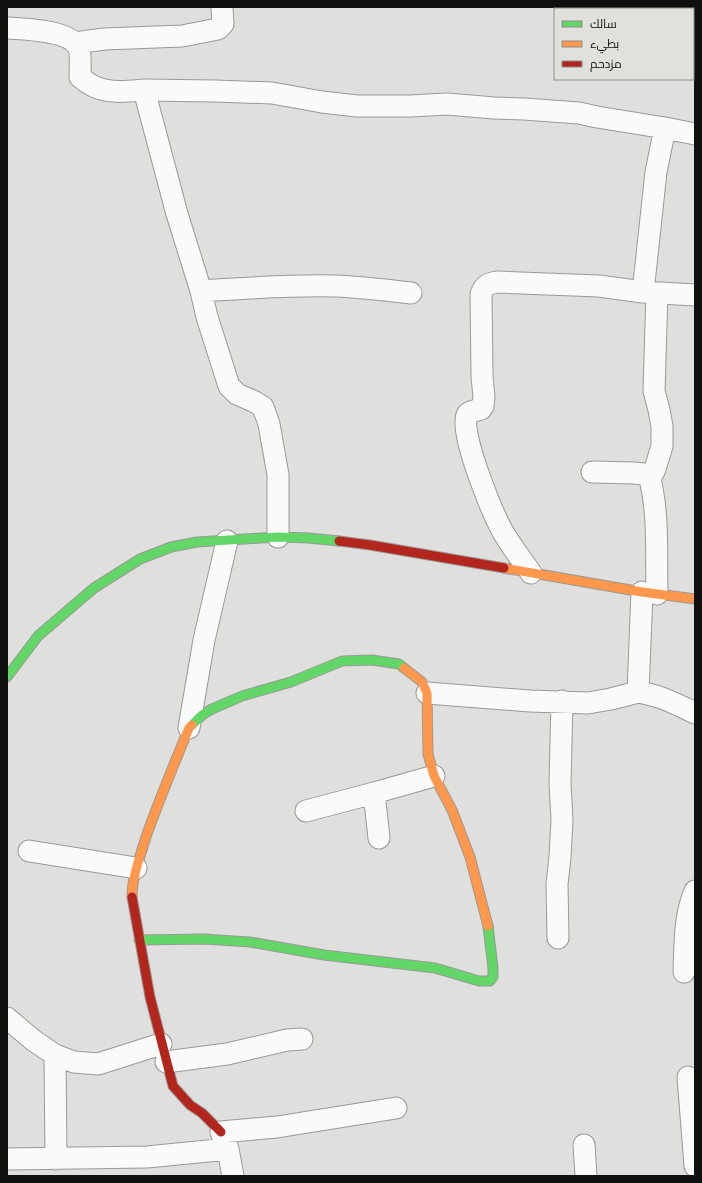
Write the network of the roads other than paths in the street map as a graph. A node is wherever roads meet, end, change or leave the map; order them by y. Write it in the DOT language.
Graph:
graph roads {
  1 [pos="222,7"];
  2 [pos="7,28"];
  3 [pos="75,43"];
  4 [pos="144,90"];
  5 [pos="665,128"];
  6 [pos="695,134"];
  7 [pos="200,291"];
  8 [pos="650,292"];
  9 [pos="411,293"];
  10 [pos="695,295"];
  11 [pos="592,472"];
  12 [pos="650,479"];
  13 [pos="278,537"];
  14 [pos="227,541"];
  15 [pos="531,573"];
  16 [pos="649,593"];
  17 [pos="695,599"];
  18 [pos="7,677"];
  19 [pos="638,692"];
  20 [pos="427,693"];
  21 [pos="562,701"];
  22 [pos="695,713"];
  23 [pos="189,728"];
  24 [pos="434,776"];
  25 [pos="374,793"];
  26 [pos="306,811"];
  27 [pos="380,838"];
  28 [pos="29,851"];
  29 [pos="136,868"];
  30 [pos="695,891"];
  31 [pos="558,938"];
  32 [pos="139,940"];
  33 [pos="684,972"];
  34 [pos="7,1018"];
  35 [pos="302,1039"];
  36 [pos="163,1053"];
  37 [pos="55,1055"];
  38 [pos="688,1077"];
  39 [pos="396,1108"];
  40 [pos="225,1141"];
  41 [pos="584,1145"];
  42 [pos="7,1159"];
  43 [pos="56,1159"];
  44 [pos="695,1165"];
  45 [pos="233,1176"];
  46 [pos="586,1176"];
  1 -- 3 [label="street"];
  2 -- 3 [label="street"];
  3 -- 4 [label="street"];
  4 -- 5 [label="street"];
  4 -- 7 [label="street"];
  5 -- 6 [label="street"];
  5 -- 8 [label="street"];
  7 -- 9 [label="street"];
  7 -- 13 [label="street"];
  8 -- 10 [label="street"];
  8 -- 12 [label="street"];
  8 -- 15 [label="street"];
  11 -- 12 [label="street"];
  12 -- 16 [label="street"];
  13 -- 14 [label="street"];
  13 -- 15 [label="street"];
  14 -- 18 [label="street"];
  14 -- 23 [label="street"];
  15 -- 16 [label="street"];
  16 -- 17 [label="street"];
  16 -- 19 [label="street"];
  19 -- 21 [label="street"];
  19 -- 22 [label="street"];
  20 -- 21 [label="street"];
  20 -- 23 [label="street"];
  20 -- 24 [label="street"];
  21 -- 31 [label="street"];
  23 -- 29 [label="street"];
  24 -- 25 [label="street"];
  24 -- 32 [label="street"];
  25 -- 26 [label="street"];
  25 -- 27 [label="street"];
  28 -- 29 [label="street"];
  29 -- 32 [label="street"];
  30 -- 33 [label="street"];
  32 -- 36 [label="street"];
  34 -- 37 [label="street"];
  35 -- 36 [label="street"];
  36 -- 37 [label="street"];
  36 -- 40 [label="street"];
  37 -- 43 [label="street"];
  38 -- 44 [label="street"];
  39 -- 40 [label="street"];
  40 -- 43 [label="street"];
  40 -- 45 [label="street"];
  41 -- 46 [label="street"];
  42 -- 43 [label="street"];
}
